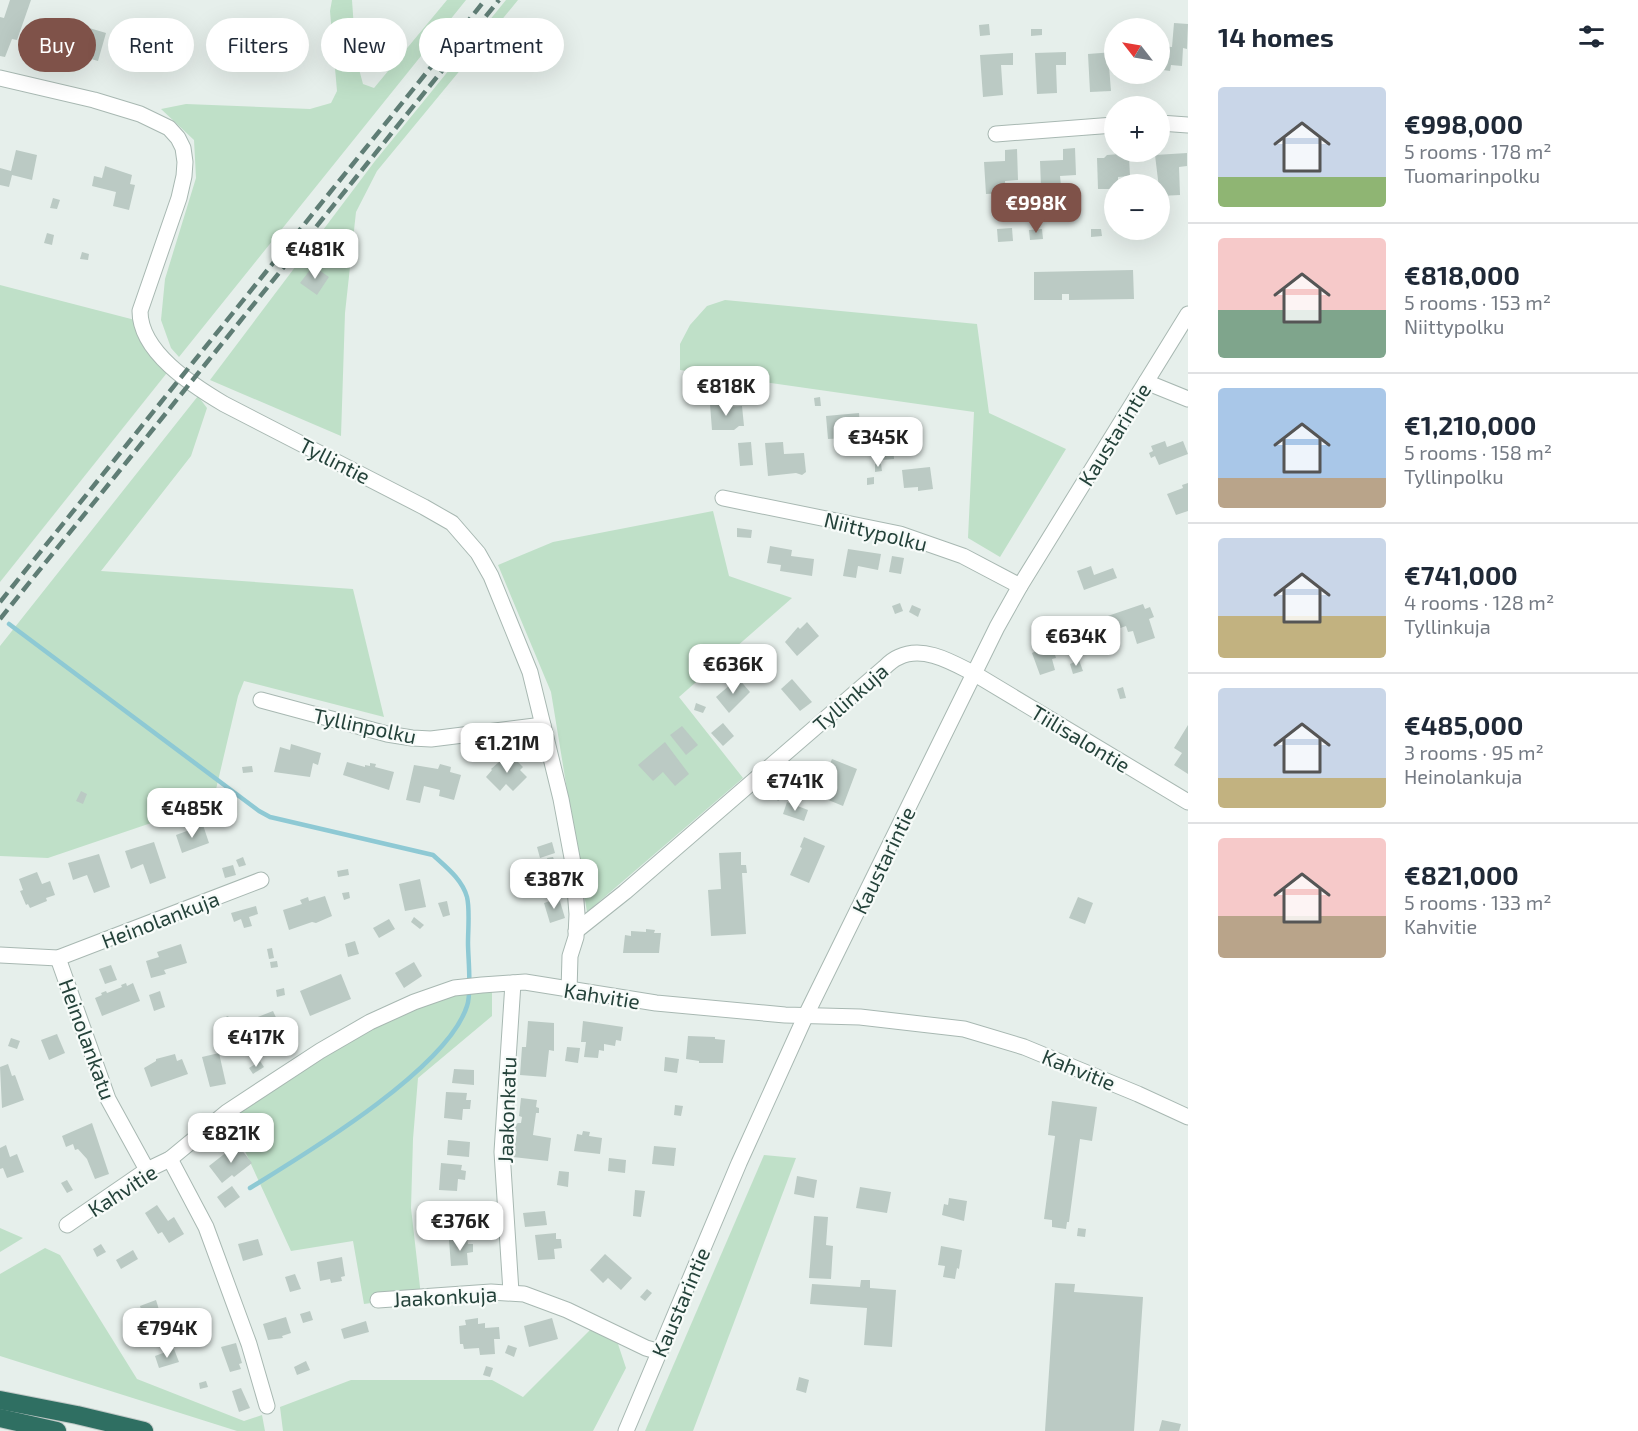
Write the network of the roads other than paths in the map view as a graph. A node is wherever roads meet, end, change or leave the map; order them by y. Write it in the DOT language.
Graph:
graph roads {
  1 [pos="0,78"];
  2 [pos="1170,124"];
  3 [pos="1188,125"];
  4 [pos="1104,126"];
  5 [pos="996,134"];
  6 [pos="1188,314"];
  7 [pos="1146,382"];
  8 [pos="1188,399"];
  9 [pos="723,498"];
  10 [pos="1020,586"];
  11 [pos="975,674"];
  12 [pos="261,700"];
  13 [pos="543,726"];
  14 [pos="1188,802"];
  15 [pos="261,880"];
  16 [pos="576,931"];
  17 [pos="0,955"];
  18 [pos="58,958"];
  19 [pos="513,982"];
  20 [pos="569,991"];
  21 [pos="806,1015"];
  22 [pos="1188,1117"];
  23 [pos="170,1159"];
  24 [pos="147,1170"];
  25 [pos="67,1225"];
  26 [pos="511,1292"];
  27 [pos="378,1300"];
  28 [pos="660,1352"];
  29 [pos="0,1400"];
  30 [pos="267,1406"];
  31 [pos="0,1418"];
  32 [pos="75,1423"];
  33 [pos="57,1431"];
  34 [pos="144,1431"];
  35 [pos="626,1431"];
  1 -- 13 [label="street, Tyllintie"];
  2 -- 3 [label="street"];
  4 -- 5 [label="street"];
  6 -- 7 [label="street, Kaustarintie"];
  7 -- 8 [label="street"];
  7 -- 10 [label="street, Kaustarintie"];
  9 -- 10 [label="street, Niittypolku"];
  10 -- 11 [label="street, Kaustarintie"];
  11 -- 14 [label="street, Tiilisalontie"];
  11 -- 16 [label="street, Tyllinkuja"];
  11 -- 21 [label="street, Kaustarintie"];
  12 -- 13 [label="street, Tyllinpolku"];
  13 -- 16 [label="street, Tyllintie"];
  15 -- 18 [label="street, Heinolankuja"];
  16 -- 20 [label="street, Tyllintie"];
  17 -- 18 [label="street, Heinolankatu"];
  18 -- 24 [label="street, Heinolankatu"];
  19 -- 20 [label="street, Kahvitie"];
  19 -- 23 [label="street, Kahvitie"];
  19 -- 26 [label="street, Jaakonkatu"];
  20 -- 21 [label="street, Kahvitie"];
  21 -- 22 [label="street, Kahvitie"];
  21 -- 28 [label="street, Kaustarintie"];
  23 -- 24 [label="street, Kahvitie"];
  23 -- 30 [label="street"];
  24 -- 25 [label="street, Kahvitie"];
  26 -- 27 [label="street, Jaakonkuja"];
  26 -- 28 [label="street"];
  28 -- 35 [label="street, Kaustarintie"];
  29 -- 32 [label="highway"];
  31 -- 33 [label="highway"];
  32 -- 34 [label="highway"];
}
